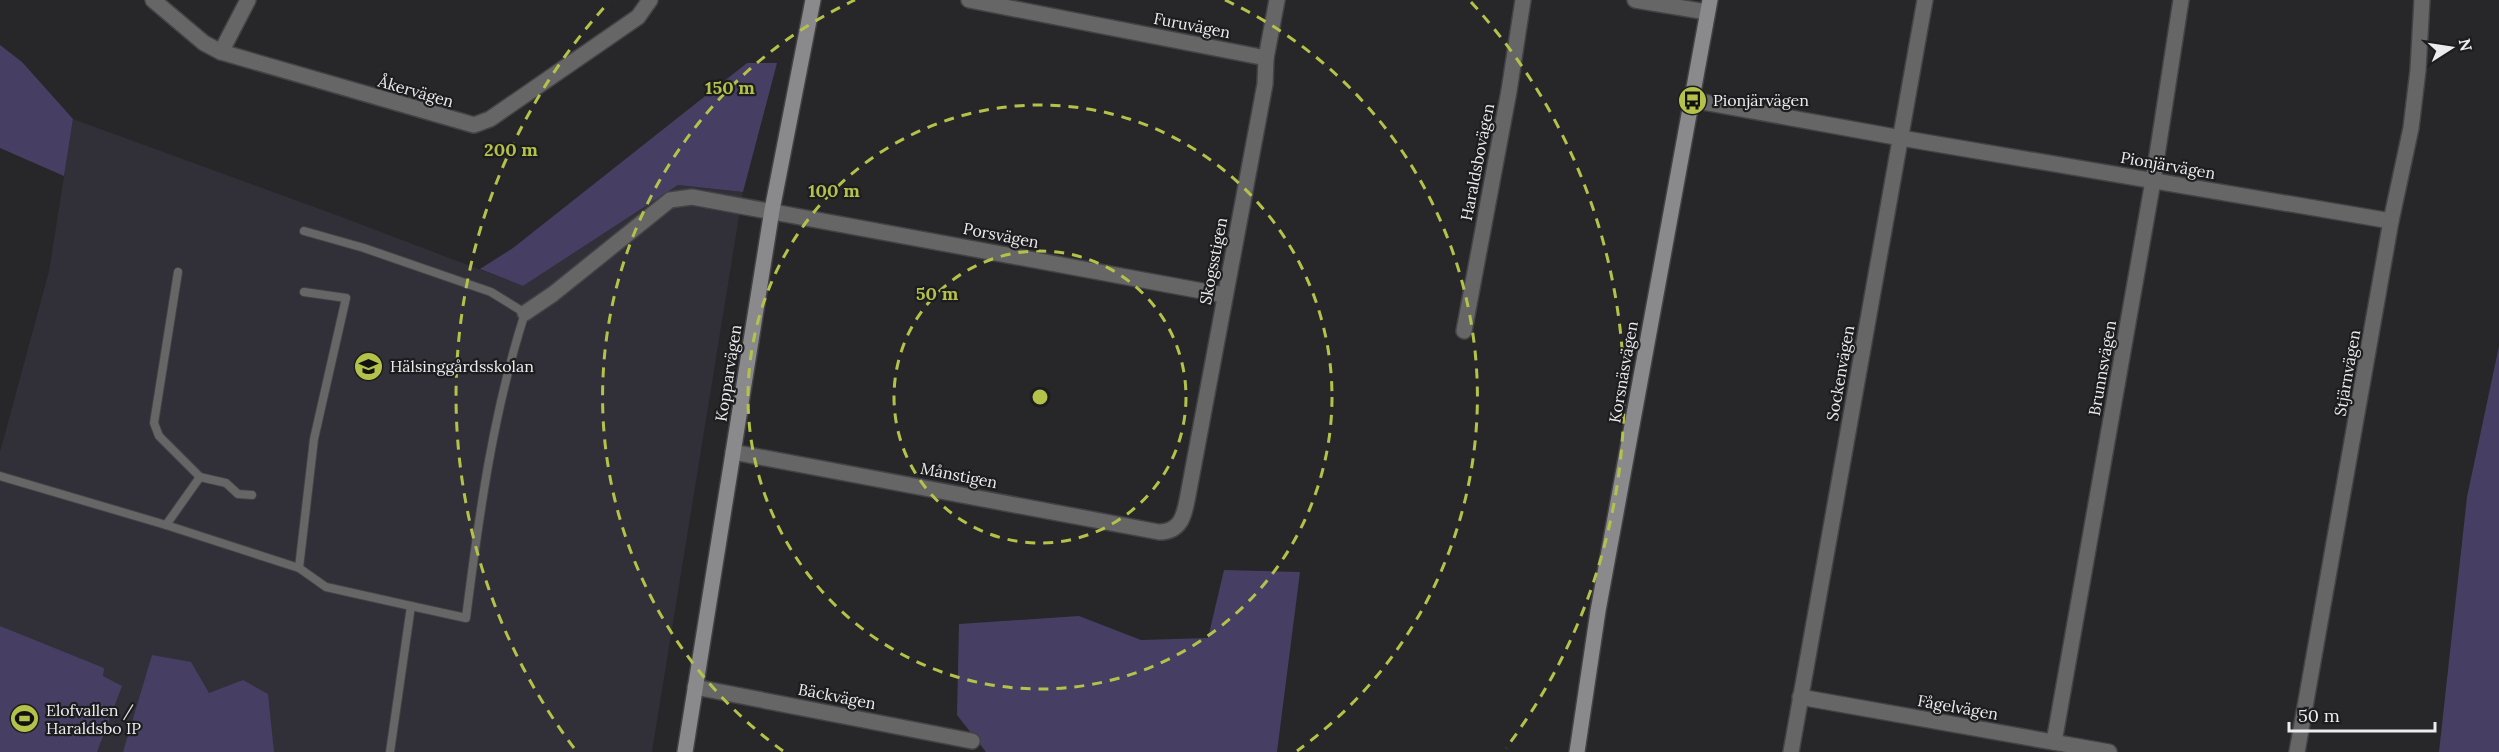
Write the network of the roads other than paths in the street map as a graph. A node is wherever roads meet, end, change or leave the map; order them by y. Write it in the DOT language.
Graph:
graph roads {
  1 [pos="153,0"];
  2 [pos="248,0"];
  3 [pos="650,0"];
  4 [pos="813,0"];
  5 [pos="969,0"];
  6 [pos="1277,0"];
  7 [pos="1523,0"];
  8 [pos="1635,0"];
  9 [pos="1925,0"];
  10 [pos="2181,0"];
  11 [pos="2422,0"];
  12 [pos="1708,6"];
  13 [pos="221,52"];
  14 [pos="1266,58"];
  15 [pos="1692,100"];
  16 [pos="1901,138"];
  17 [pos="2153,181"];
  18 [pos="772,210"];
  19 [pos="2391,221"];
  20 [pos="304,231"];
  21 [pos="178,272"];
  22 [pos="304,292"];
  23 [pos="1224,295"];
  24 [pos="525,313"];
  25 [pos="1464,331"];
  26 [pos="733,452"];
  27 [pos="0,476"];
  28 [pos="200,477"];
  29 [pos="252,495"];
  30 [pos="166,525"];
  31 [pos="1177,526"];
  32 [pos="299,568"];
  33 [pos="411,606"];
  34 [pos="695,687"];
  35 [pos="1800,697"];
  36 [pos="972,741"];
  37 [pos="2054,742"];
  38 [pos="390,752"];
  39 [pos="685,752"];
  40 [pos="1577,752"];
  41 [pos="1791,752"];
  42 [pos="2109,752"];
  43 [pos="2297,752"];
  1 -- 13 [label="street, Åkervägen"];
  2 -- 13 [label="street"];
  3 -- 13 [label="street, Åkervägen"];
  4 -- 18 [label="street, Kopparvägen"];
  5 -- 14 [label="street, Furuvägen"];
  6 -- 14 [label="street, Skogsstigen"];
  7 -- 25 [label="street, Haraldsbovägen"];
  8 -- 12 [label="street"];
  9 -- 16 [label="street, Sockenvägen"];
  10 -- 17 [label="street, Brunnsvägen"];
  11 -- 19 [label="street, Stjärnvägen"];
  12 -- 15 [label="street, Korsnäsvägen"];
  14 -- 23 [label="street, Skogsstigen"];
  15 -- 16 [label="street, Pionjärvägen"];
  15 -- 40 [label="street, Korsnäsvägen"];
  16 -- 17 [label="street, Pionjärvägen"];
  16 -- 35 [label="street, Sockenvägen"];
  17 -- 19 [label="street, Pionjärvägen"];
  17 -- 37 [label="street, Brunnsvägen"];
  18 -- 23 [label="street, Porsvägen"];
  18 -- 24 [label="street, Porsvägen"];
  18 -- 26 [label="street, Kopparvägen"];
  19 -- 43 [label="street, Stjärnvägen"];
  20 -- 24 [label="lane"];
  21 -- 28 [label="lane"];
  22 -- 32 [label="lane"];
  23 -- 31 [label="street, Skogsstigen"];
  24 -- 33 [label="lane"];
  26 -- 31 [label="street, Månstigen"];
  26 -- 34 [label="street, Kopparvägen"];
  27 -- 30 [label="lane"];
  28 -- 29 [label="lane"];
  28 -- 30 [label="lane"];
  30 -- 32 [label="lane"];
  32 -- 33 [label="lane"];
  33 -- 38 [label="lane"];
  34 -- 36 [label="street, Bäckvägen"];
  34 -- 39 [label="street, Kopparvägen"];
  35 -- 37 [label="street, Fågelvägen"];
  35 -- 41 [label="street, Sockenvägen"];
  37 -- 42 [label="street, Fågelvägen"];
}
